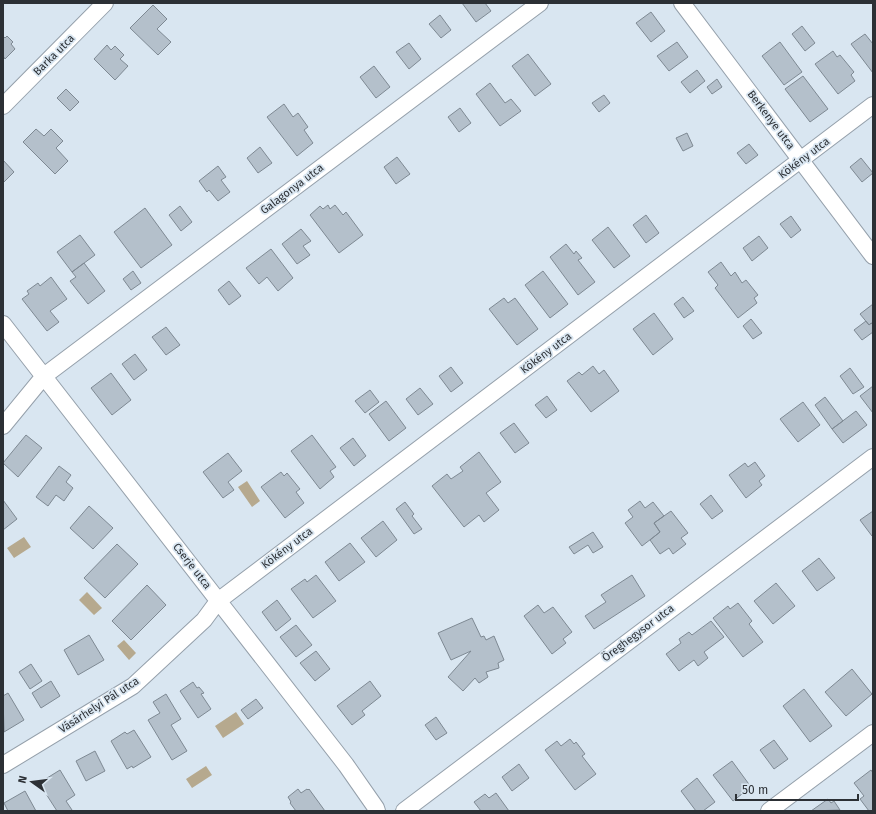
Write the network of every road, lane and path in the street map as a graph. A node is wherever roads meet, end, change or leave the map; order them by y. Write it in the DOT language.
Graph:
graph roads {
  1 [pos="105,3"];
  2 [pos="540,3"];
  3 [pos="682,3"];
  4 [pos="873,105"];
  5 [pos="3,106"];
  6 [pos="801,160"];
  7 [pos="873,256"];
  8 [pos="3,324"];
  9 [pos="44,376"];
  10 [pos="3,426"];
  11 [pos="873,457"];
  12 [pos="218,600"];
  13 [pos="873,733"];
  14 [pos="3,765"];
  15 [pos="377,811"];
  16 [pos="404,811"];
  17 [pos="769,811"];
  1 -- 5 [label="street, Barka utca"];
  2 -- 9 [label="street, Galagonya utca"];
  3 -- 6 [label="street, Berkenye utca"];
  4 -- 6 [label="street, Kökény utca"];
  6 -- 7 [label="street, Berkenye utca"];
  6 -- 12 [label="street, Kökény utca"];
  8 -- 9 [label="street, Cserje utca"];
  9 -- 10 [label="street, Galagonya utca"];
  9 -- 12 [label="street, Cserje utca"];
  11 -- 16 [label="street, Öreghegysor utca"];
  12 -- 14 [label="street, Vásárhelyi Pál utca"];
  12 -- 15 [label="street, Cserje utca"];
  13 -- 17 [label="street"];
}
